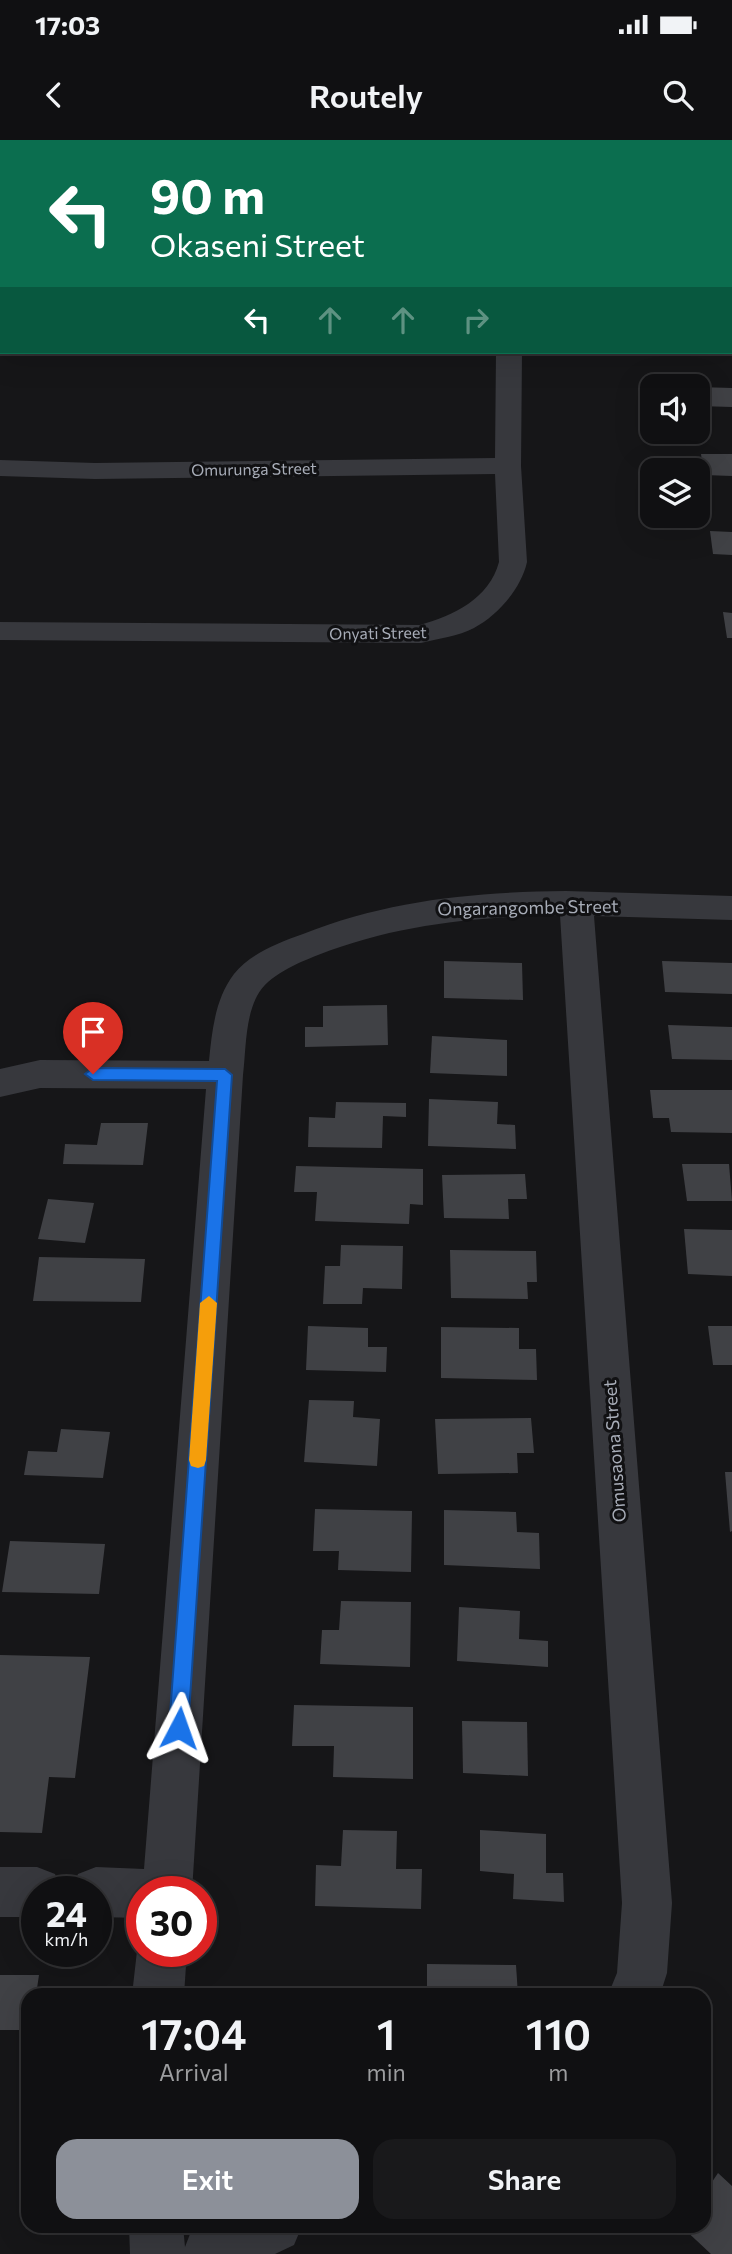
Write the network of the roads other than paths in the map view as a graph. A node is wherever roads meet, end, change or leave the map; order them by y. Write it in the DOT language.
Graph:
graph roads {
  1 [pos="509,354"];
  2 [pos="508,466"];
  3 [pos="0,468"];
  4 [pos="0,631"];
  5 [pos="576,905"];
  6 [pos="732,908"];
  7 [pos="225,1075"];
  8 [pos="0,1083"];
  9 [pos="168,1876"];
  10 [pos="0,1892"];
  11 [pos="21,1892"];
  12 [pos="161,1967"];
  13 [pos="159,1988"];
  14 [pos="637,1988"];
  15 [pos="157,2233"];
  16 [pos="259,2233"];
  17 [pos="159,2254"];
  18 [pos="210,2254"];
  1 -- 2 [label="street, Onyati Street"];
  2 -- 3 [label="street, Omurunga Street"];
  2 -- 4 [label="street, Onyati Street"];
  5 -- 6 [label="street, Ongarangombe Street"];
  5 -- 7 [label="street, Ongarangombe Street"];
  5 -- 14 [label="street, Omusaona Street"];
  7 -- 8 [label="street"];
  7 -- 9 [label="street, Ongarangombe Street"];
  10 -- 11 [label="street"];
  12 -- 13 [label="street"];
  15 -- 17 [label="street"];
  16 -- 18 [label="street"];
}
